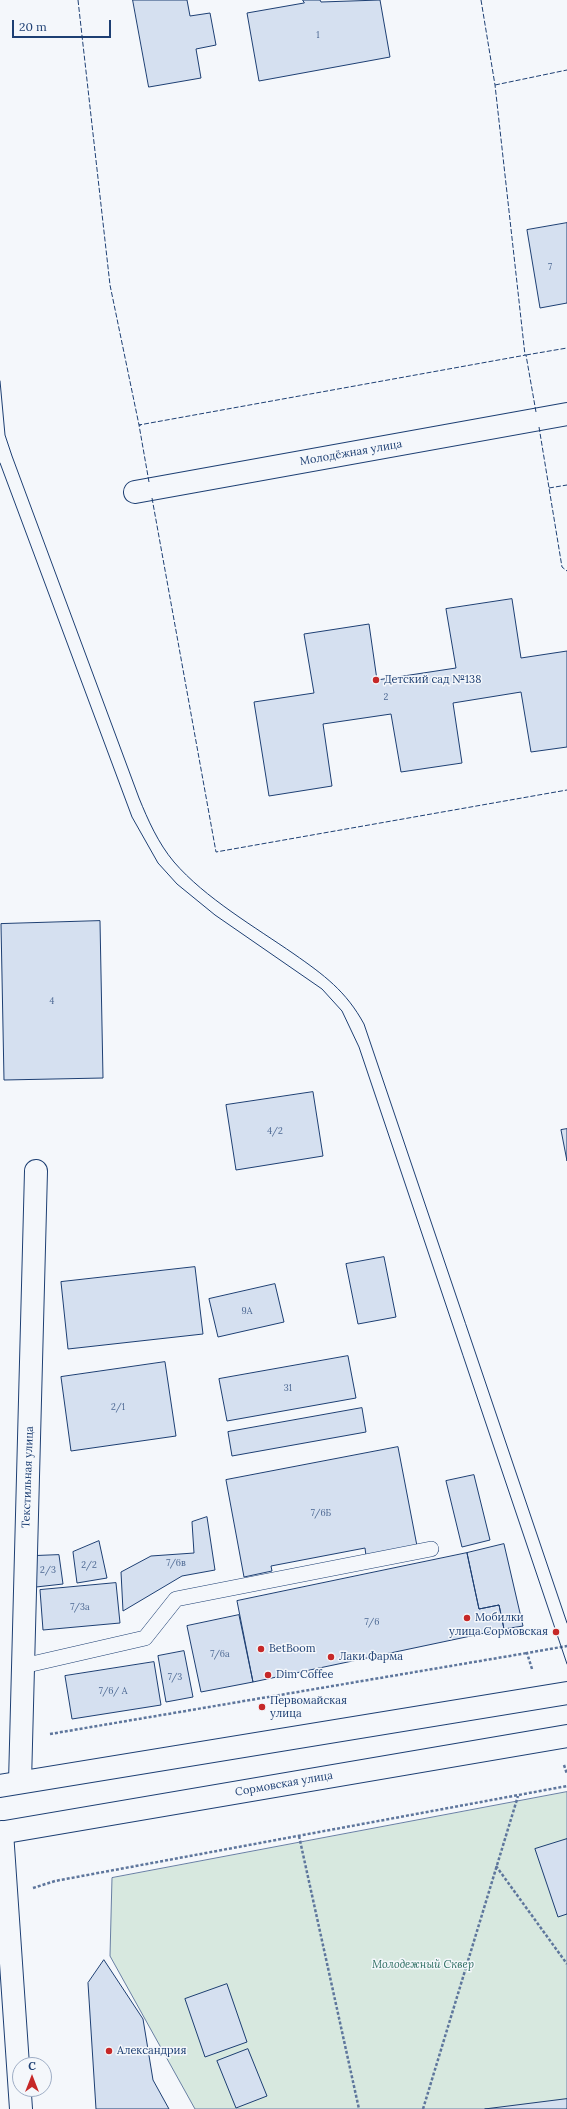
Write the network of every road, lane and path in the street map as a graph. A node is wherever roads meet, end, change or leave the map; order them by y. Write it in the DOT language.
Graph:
graph roads {
  1 [pos="567,414"];
  2 [pos="135,492"];
  3 [pos="36,1171"];
  4 [pos="431,1549"];
  5 [pos="526,1653"];
  6 [pos="22,1666"];
  7 [pos="567,1693"];
  8 [pos="567,1736"];
  9 [pos="21,1739"];
  10 [pos="10,1784"];
  11 [pos="567,1786"];
  12 [pos="518,1796"];
  13 [pos="1,1833"];
  14 [pos="299,1836"];
  15 [pos="496,1866"];
  16 [pos="55,1881"];
  17 [pos="567,1964"];
  18 [pos="21,2109"];
  19 [pos="359,2109"];
  20 [pos="422,2109"];
  1 -- 2 [label="street, Молодёжная улица"];
  3 -- 6 [label="street, Текстильная улица"];
  4 -- 6 [label="lane"];
  5 -- 9 [label="path"];
  6 -- 9 [label="street, Текстильная улица"];
  7 -- 10 [label="street"];
  8 -- 13 [label="street, Сормовская улица"];
  9 -- 10 [label="street, Текстильная улица"];
  11 -- 12 [label="path"];
  12 -- 14 [label="path"];
  12 -- 15 [label="path"];
  13 -- 18 [label="street"];
  14 -- 16 [label="path"];
  14 -- 19 [label="path"];
  15 -- 17 [label="path"];
  15 -- 20 [label="path"];
}
